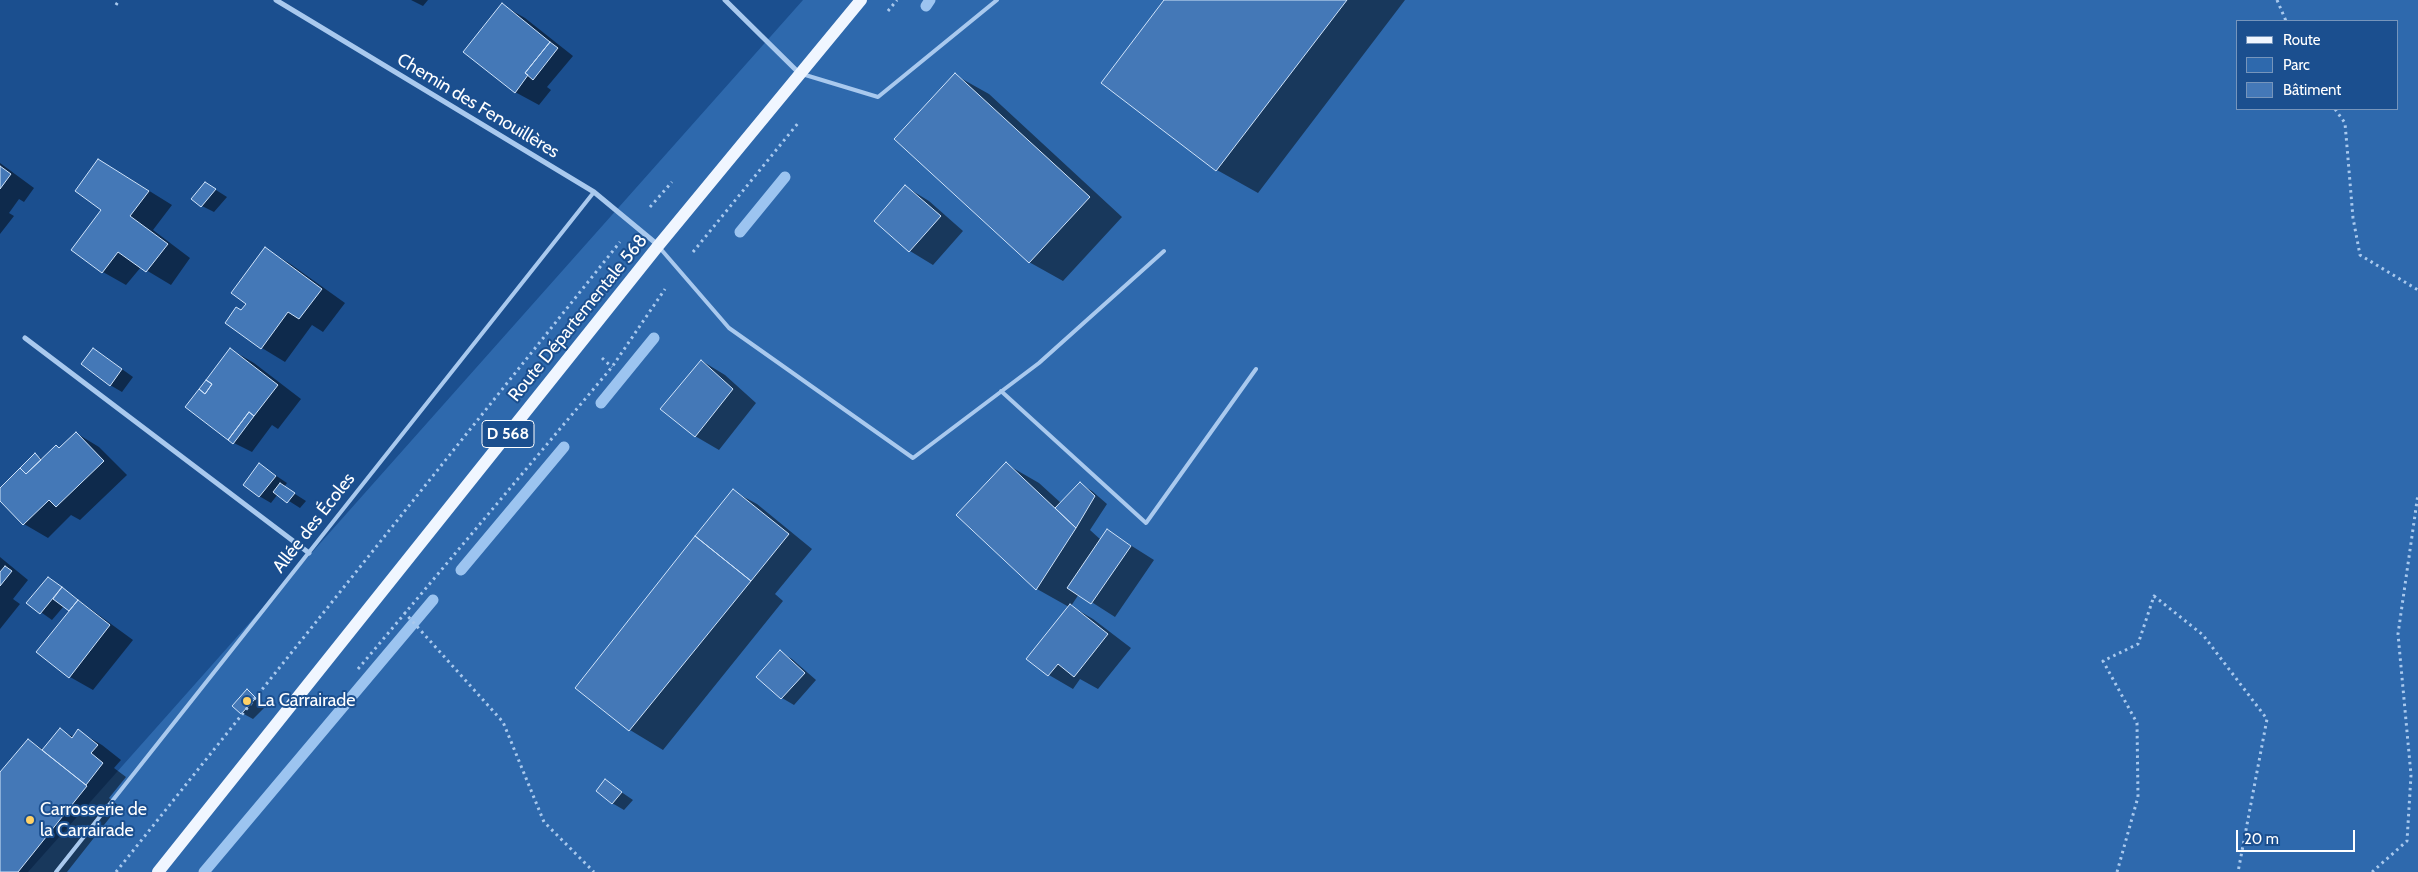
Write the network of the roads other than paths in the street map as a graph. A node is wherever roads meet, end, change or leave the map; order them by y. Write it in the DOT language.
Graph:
graph roads {
  1 [pos="276,0"];
  2 [pos="725,0"];
  3 [pos="861,0"];
  4 [pos="997,0"];
  5 [pos="800,74"];
  6 [pos="594,192"];
  7 [pos="658,246"];
  8 [pos="1164,251"];
  9 [pos="25,338"];
  10 [pos="1256,369"];
  11 [pos="1001,391"];
  12 [pos="308,553"];
  13 [pos="56,872"];
  14 [pos="158,872"];
  1 -- 6 [label="street, Chemin des Fenouillères"];
  2 -- 5 [label="street"];
  3 -- 5 [label="main road, Route Départementale 568 / D 568"];
  4 -- 5 [label="lane"];
  5 -- 7 [label="main road, Route Départementale 568 / D 568"];
  6 -- 7 [label="street, Chemin des Fenouillères"];
  6 -- 12 [label="lane, Allée des Écoles"];
  7 -- 11 [label="lane"];
  7 -- 14 [label="main road, Route Départementale 568 / D 568"];
  8 -- 11 [label="lane"];
  9 -- 12 [label="street"];
  10 -- 11 [label="lane"];
  12 -- 13 [label="lane, Allée des Écoles"];
}
